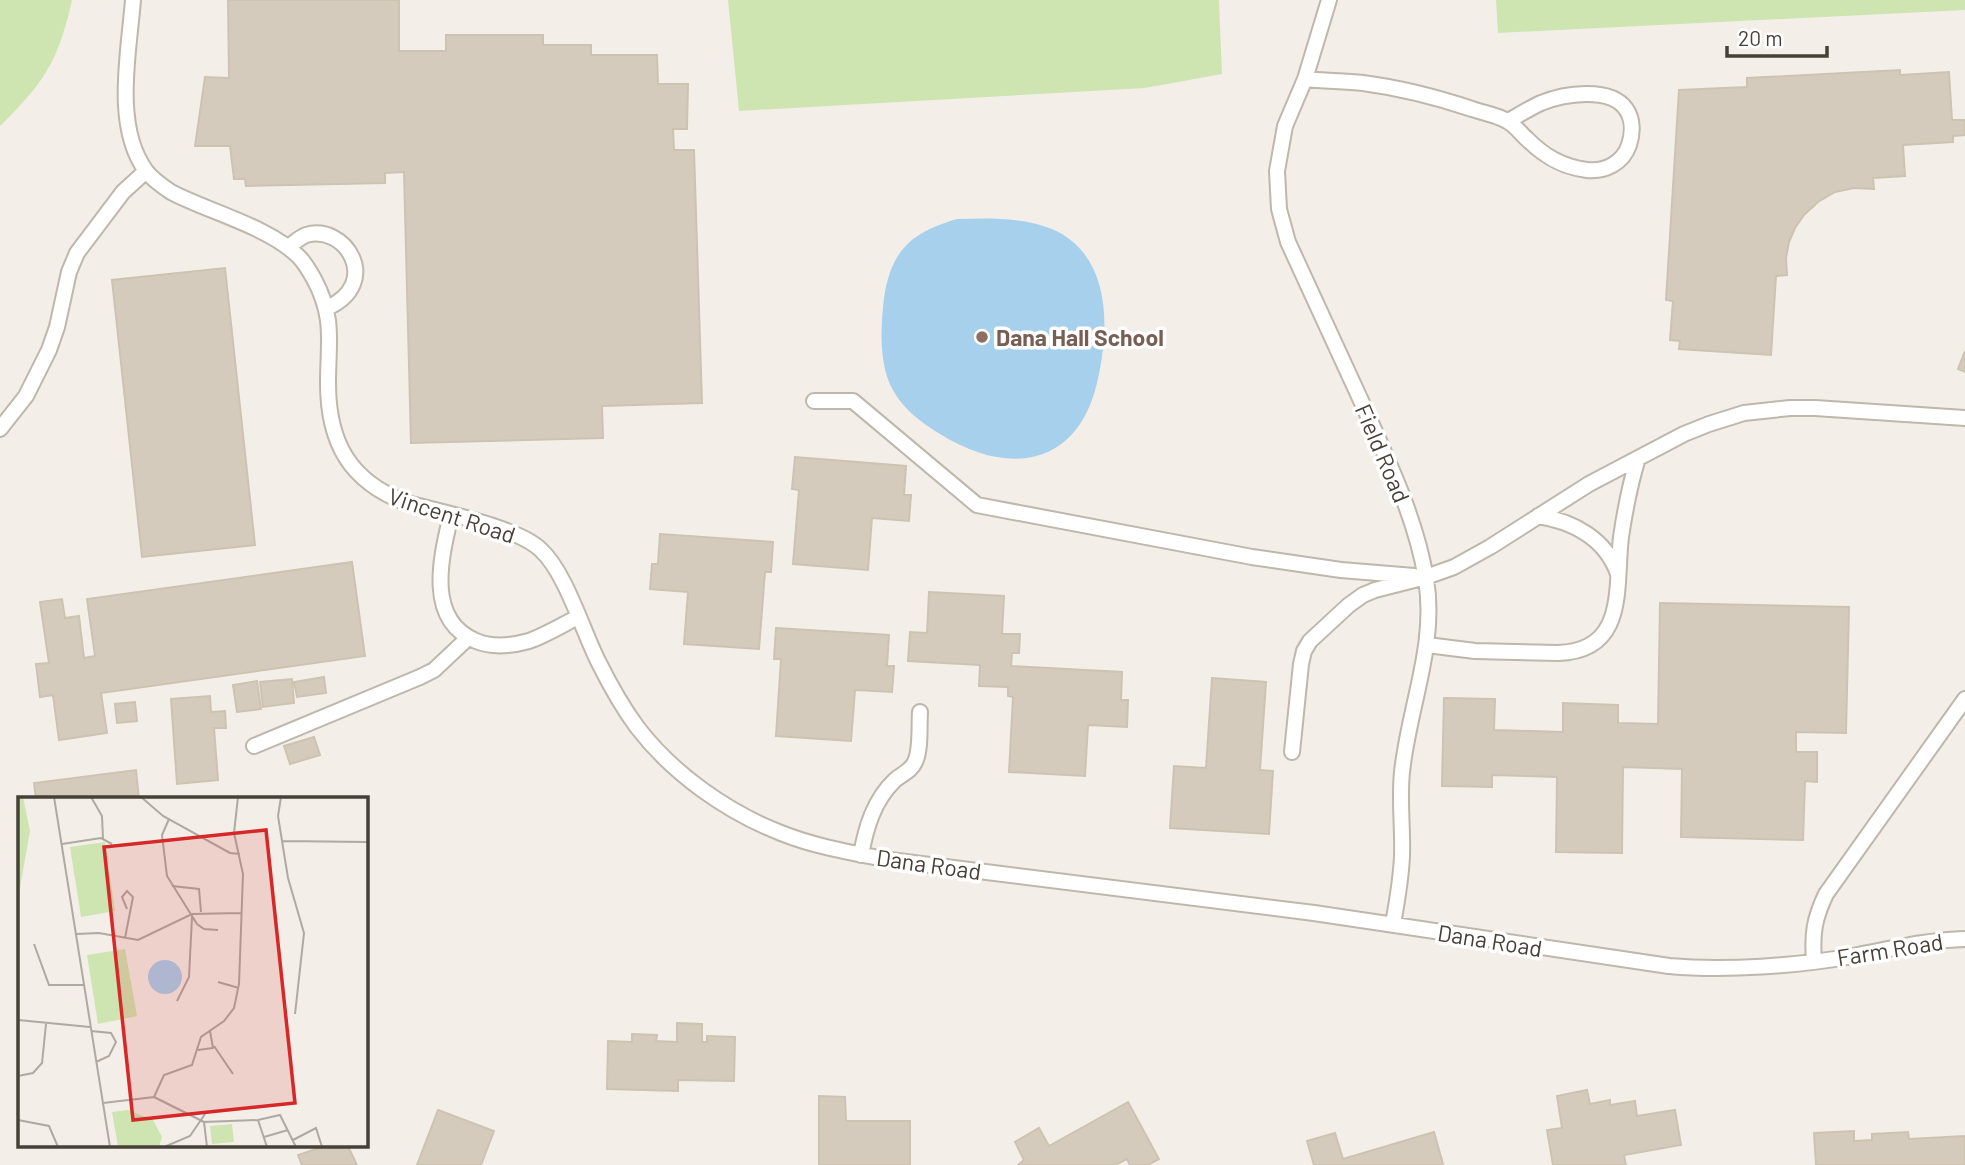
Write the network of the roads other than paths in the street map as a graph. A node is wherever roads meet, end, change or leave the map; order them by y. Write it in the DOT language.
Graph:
graph roads {
  1 [pos="133,0"];
  2 [pos="1329,0"];
  3 [pos="1305,79"];
  4 [pos="1508,121"];
  5 [pos="146,171"];
  6 [pos="288,247"];
  7 [pos="327,309"];
  8 [pos="814,401"];
  9 [pos="1965,418"];
  10 [pos="0,429"];
  11 [pos="1638,458"];
  12 [pos="451,515"];
  13 [pos="1538,516"];
  14 [pos="1618,575"];
  15 [pos="1426,577"];
  16 [pos="578,617"];
  17 [pos="468,638"];
  18 [pos="1427,645"];
  19 [pos="1965,699"];
  20 [pos="920,712"];
  21 [pos="254,746"];
  22 [pos="1292,752"];
  23 [pos="861,855"];
  24 [pos="1393,924"];
  25 [pos="1965,939"];
  26 [pos="1814,961"];
  1 -- 5 [label="lane, Vincent Road"];
  2 -- 3 [label="lane, Field Road"];
  3 -- 4 [label="lane"];
  3 -- 15 [label="lane, Field Road"];
  4 -- 4 [label="lane"];
  5 -- 6 [label="lane, Vincent Road"];
  5 -- 10 [label="lane"];
  6 -- 7 [label="lane, Vincent Road"];
  6 -- 7 [label="lane"];
  7 -- 12 [label="lane, Vincent Road"];
  8 -- 15 [label="lane"];
  9 -- 11 [label="lane"];
  11 -- 13 [label="lane"];
  11 -- 14 [label="lane"];
  12 -- 16 [label="lane, Vincent Road"];
  12 -- 17 [label="lane"];
  13 -- 14 [label="lane"];
  13 -- 15 [label="lane"];
  14 -- 18 [label="lane"];
  15 -- 18 [label="lane, Field Road"];
  15 -- 22 [label="lane"];
  16 -- 17 [label="lane"];
  16 -- 23 [label="lane, Vincent Road"];
  17 -- 21 [label="lane"];
  18 -- 24 [label="lane, Field Road"];
  19 -- 26 [label="lane"];
  20 -- 23 [label="lane"];
  23 -- 24 [label="lane, Dana Road"];
  24 -- 26 [label="lane, Dana Road"];
  25 -- 26 [label="lane, Farm Road"];
}
